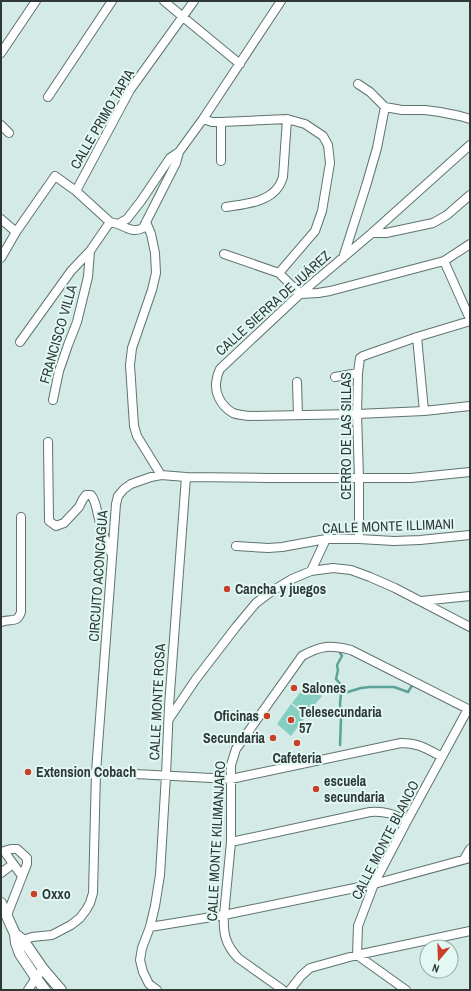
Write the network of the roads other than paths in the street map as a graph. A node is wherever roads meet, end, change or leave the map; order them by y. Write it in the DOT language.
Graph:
graph roads {
  1 [pos="36,1"];
  2 [pos="112,1"];
  3 [pos="164,1"];
  4 [pos="194,1"];
  5 [pos="281,1"];
  6 [pos="183,17"];
  7 [pos="1,53"];
  8 [pos="240,64"];
  9 [pos="358,84"];
  10 [pos="48,97"];
  11 [pos="385,107"];
  12 [pos="203,119"];
  13 [pos="287,119"];
  14 [pos="470,119"];
  15 [pos="221,122"];
  16 [pos="1,125"];
  17 [pos="9,133"];
  18 [pos="470,145"];
  19 [pos="179,152"];
  20 [pos="221,161"];
  21 [pos="76,191"];
  22 [pos="470,195"];
  23 [pos="226,207"];
  24 [pos="1,219"];
  25 [pos="146,222"];
  26 [pos="114,223"];
  27 [pos="16,232"];
  28 [pos="372,233"];
  29 [pos="470,244"];
  30 [pos="90,250"];
  31 [pos="224,254"];
  32 [pos="1,258"];
  33 [pos="343,258"];
  34 [pos="444,261"];
  35 [pos="279,274"];
  36 [pos="300,294"];
  37 [pos="470,320"];
  38 [pos="417,337"];
  39 [pos="20,342"];
  40 [pos="358,372"];
  41 [pos="335,377"];
  42 [pos="297,382"];
  43 [pos="53,400"];
  44 [pos="470,406"];
  45 [pos="424,412"];
  46 [pos="357,414"];
  47 [pos="298,415"];
  48 [pos="48,442"];
  49 [pos="470,472"];
  50 [pos="161,475"];
  51 [pos="186,477"];
  52 [pos="359,478"];
  53 [pos="21,517"];
  54 [pos="470,535"];
  55 [pos="326,539"];
  56 [pos="359,539"];
  57 [pos="236,546"];
  58 [pos="112,556"];
  59 [pos="311,571"];
  60 [pos="470,596"];
  61 [pos="421,601"];
  62 [pos="1,622"];
  63 [pos="470,627"];
  64 [pos="469,710"];
  65 [pos="168,719"];
  66 [pos="442,757"];
  67 [pos="96,772"];
  68 [pos="166,776"];
  69 [pos="231,779"];
  70 [pos="407,821"];
  71 [pos="231,842"];
  72 [pos="470,849"];
  73 [pos="467,858"];
  74 [pos="13,864"];
  75 [pos="1,873"];
  76 [pos="22,876"];
  77 [pos="374,884"];
  78 [pos="1,903"];
  79 [pos="7,915"];
  80 [pos="224,915"];
  81 [pos="150,927"];
  82 [pos="470,931"];
  83 [pos="18,939"];
  84 [pos="357,955"];
  85 [pos="43,969"];
  86 [pos="36,978"];
  87 [pos="28,990"];
  88 [pos="45,990"];
  89 [pos="61,990"];
  90 [pos="157,990"];
  91 [pos="283,990"];
  92 [pos="290,990"];
  93 [pos="406,990"];
  1 -- 7 [label="street"];
  2 -- 10 [label="street"];
  3 -- 6 [label="street"];
  4 -- 6 [label="street, CALLE PRIMO TAPIA"];
  5 -- 8 [label="street"];
  6 -- 8 [label="street"];
  6 -- 21 [label="street, CALLE PRIMO TAPIA"];
  8 -- 12 [label="street"];
  9 -- 11 [label="street"];
  11 -- 14 [label="street"];
  11 -- 33 [label="street"];
  12 -- 15 [label="street"];
  12 -- 19 [label="street"];
  13 -- 15 [label="street"];
  13 -- 23 [label="street"];
  13 -- 35 [label="street"];
  15 -- 20 [label="street"];
  16 -- 17 [label="street"];
  18 -- 28 [label="street, CALLE SIERRA DE JUÁREZ"];
  19 -- 25 [label="street"];
  19 -- 26 [label="street"];
  21 -- 26 [label="street"];
  21 -- 27 [label="street, CALLE PRIMO TAPIA"];
  22 -- 28 [label="street"];
  24 -- 27 [label="street"];
  25 -- 26 [label="street"];
  25 -- 50 [label="street"];
  26 -- 30 [label="street"];
  27 -- 32 [label="street, CALLE PRIMO TAPIA"];
  28 -- 33 [label="street, CALLE SIERRA DE JUÁREZ"];
  29 -- 34 [label="street"];
  30 -- 39 [label="street"];
  30 -- 43 [label="street, FRANCISCO VILLA"];
  31 -- 35 [label="street"];
  33 -- 36 [label="street, CALLE SIERRA DE JUÁREZ"];
  34 -- 36 [label="street"];
  34 -- 37 [label="street"];
  35 -- 36 [label="street"];
  36 -- 47 [label="street, CALLE SIERRA DE JUÁREZ"];
  37 -- 38 [label="street"];
  38 -- 40 [label="street, CERRO DE LAS SILLAS"];
  38 -- 45 [label="street"];
  40 -- 41 [label="street"];
  40 -- 46 [label="street, CERRO DE LAS SILLAS"];
  42 -- 47 [label="street"];
  44 -- 45 [label="street, CALLE SIERRA DE JUÁREZ"];
  45 -- 46 [label="street, CALLE SIERRA DE JUÁREZ"];
  46 -- 47 [label="street, CALLE SIERRA DE JUÁREZ"];
  46 -- 52 [label="street, CERRO DE LAS SILLAS"];
  48 -- 58 [label="street"];
  49 -- 52 [label="street, CIRCUITO ACONCAGUA"];
  50 -- 51 [label="street, CIRCUITO ACONCAGUA"];
  50 -- 58 [label="street, CIRCUITO ACONCAGUA"];
  51 -- 52 [label="street, CIRCUITO ACONCAGUA"];
  51 -- 65 [label="street, CALLE MONTE ROSA"];
  52 -- 56 [label="street, CERRO DE LAS SILLAS"];
  53 -- 62 [label="street"];
  54 -- 56 [label="street, CALLE MONTE ILLIMANI"];
  55 -- 56 [label="street, CALLE MONTE ILLIMANI"];
  55 -- 57 [label="street, CALLE MONTE ILLIMANI"];
  55 -- 59 [label="street"];
  58 -- 67 [label="street, CIRCUITO ACONCAGUA"];
  59 -- 61 [label="street"];
  59 -- 65 [label="street"];
  60 -- 61 [label="street"];
  61 -- 63 [label="street"];
  64 -- 66 [label="street, CALLE MONTE BLANCO"];
  64 -- 69 [label="street, CALLE MONTE KILIMANJARO"];
  65 -- 68 [label="street, CALLE MONTE ROSA"];
  66 -- 69 [label="street"];
  66 -- 70 [label="street, CALLE MONTE BLANCO"];
  67 -- 68 [label="street"];
  67 -- 83 [label="street, CIRCUITO ACONCAGUA"];
  68 -- 69 [label="street"];
  68 -- 81 [label="street, CALLE MONTE ROSA"];
  69 -- 71 [label="street, CALLE MONTE KILIMANJARO"];
  70 -- 71 [label="street"];
  70 -- 77 [label="street, CALLE MONTE BLANCO"];
  71 -- 80 [label="street, CALLE MONTE KILIMANJARO"];
  72 -- 73 [label="street"];
  73 -- 77 [label="street"];
  74 -- 75 [label="street"];
  74 -- 76 [label="street"];
  74 -- 76 [label="street"];
  76 -- 79 [label="street"];
  77 -- 80 [label="street"];
  77 -- 84 [label="street, CALLE MONTE BLANCO"];
  78 -- 79 [label="main road"];
  79 -- 83 [label="main road"];
  80 -- 81 [label="street"];
  80 -- 91 [label="street, CALLE MONTE KILIMANJARO"];
  81 -- 90 [label="street"];
  82 -- 84 [label="street"];
  83 -- 85 [label="main road"];
  83 -- 86 [label="main road"];
  84 -- 92 [label="street"];
  84 -- 93 [label="street"];
  85 -- 86 [label="street"];
  85 -- 89 [label="main road"];
  86 -- 87 [label="street"];
  86 -- 88 [label="main road"];
}
